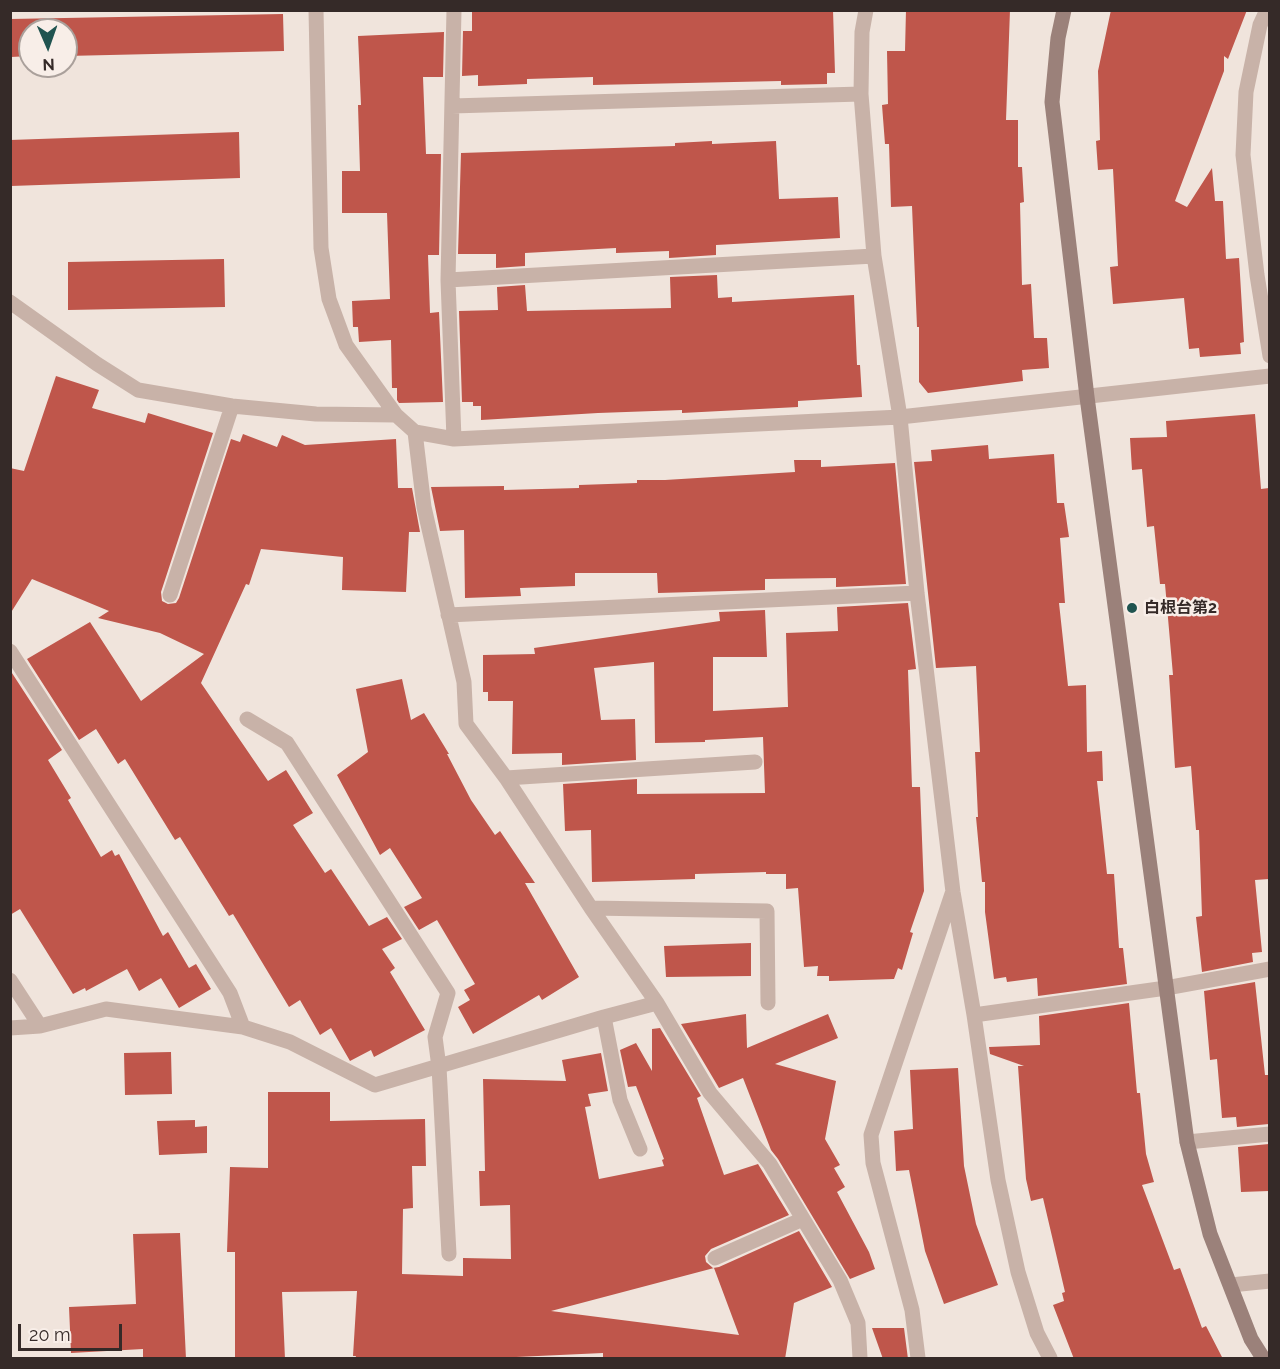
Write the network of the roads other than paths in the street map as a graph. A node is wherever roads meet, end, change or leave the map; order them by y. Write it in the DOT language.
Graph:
graph roads {
  1 [pos="316,10"];
  2 [pos="454,10"];
  3 [pos="866,10"];
  4 [pos="1064,10"];
  5 [pos="1267,10"];
  6 [pos="861,94"];
  7 [pos="452,106"];
  8 [pos="874,256"];
  9 [pos="1269,260"];
  10 [pos="1257,275"];
  11 [pos="448,280"];
  12 [pos="10,302"];
  13 [pos="1269,356"];
  14 [pos="1269,376"];
  15 [pos="1087,397"];
  16 [pos="232,406"];
  17 [pos="396,414"];
  18 [pos="900,417"];
  19 [pos="415,432"];
  20 [pos="454,439"];
  21 [pos="917,593"];
  22 [pos="170,595"];
  23 [pos="448,615"];
  24 [pos="10,651"];
  25 [pos="247,719"];
  26 [pos="755,762"];
  27 [pos="506,778"];
  28 [pos="952,892"];
  29 [pos="591,908"];
  30 [pos="1269,969"];
  31 [pos="10,980"];
  32 [pos="1166,988"];
  33 [pos="657,1003"];
  34 [pos="768,1003"];
  35 [pos="974,1015"];
  36 [pos="604,1017"];
  37 [pos="40,1026"];
  38 [pos="243,1027"];
  39 [pos="10,1028"];
  40 [pos="439,1067"];
  41 [pos="1269,1134"];
  42 [pos="1187,1142"];
  43 [pos="640,1149"];
  44 [pos="803,1219"];
  45 [pos="449,1254"];
  46 [pos="715,1258"];
  47 [pos="1269,1281"];
  48 [pos="1231,1285"];
  49 [pos="860,1359"];
  50 [pos="918,1359"];
  51 [pos="1050,1359"];
  52 [pos="1263,1359"];
  1 -- 17 [label="street"];
  2 -- 7 [label="street"];
  3 -- 6 [label="street"];
  4 -- 15 [label="street"];
  5 -- 10 [label="street"];
  6 -- 7 [label="street"];
  6 -- 8 [label="street"];
  7 -- 11 [label="street"];
  8 -- 11 [label="street"];
  8 -- 18 [label="street"];
  9 -- 10 [label="street"];
  10 -- 13 [label="street"];
  11 -- 20 [label="street"];
  12 -- 16 [label="street"];
  14 -- 15 [label="street"];
  15 -- 18 [label="street"];
  15 -- 32 [label="street"];
  16 -- 17 [label="street"];
  16 -- 22 [label="street"];
  17 -- 19 [label="street"];
  18 -- 20 [label="street"];
  18 -- 21 [label="street"];
  19 -- 20 [label="street"];
  19 -- 23 [label="street"];
  21 -- 23 [label="street"];
  21 -- 28 [label="street"];
  23 -- 27 [label="street"];
  24 -- 38 [label="street"];
  25 -- 40 [label="street"];
  26 -- 27 [label="street"];
  27 -- 29 [label="street"];
  28 -- 35 [label="street"];
  28 -- 50 [label="street"];
  29 -- 33 [label="street"];
  29 -- 34 [label="street"];
  30 -- 32 [label="street"];
  31 -- 37 [label="street"];
  32 -- 35 [label="street"];
  32 -- 42 [label="street"];
  33 -- 36 [label="street"];
  33 -- 44 [label="street"];
  35 -- 51 [label="street"];
  36 -- 40 [label="street"];
  36 -- 43 [label="street"];
  37 -- 38 [label="street"];
  37 -- 39 [label="street"];
  38 -- 40 [label="street"];
  40 -- 45 [label="street"];
  41 -- 42 [label="street"];
  42 -- 48 [label="street"];
  44 -- 46 [label="street"];
  44 -- 49 [label="street"];
  47 -- 48 [label="street"];
  48 -- 52 [label="street"];
}
